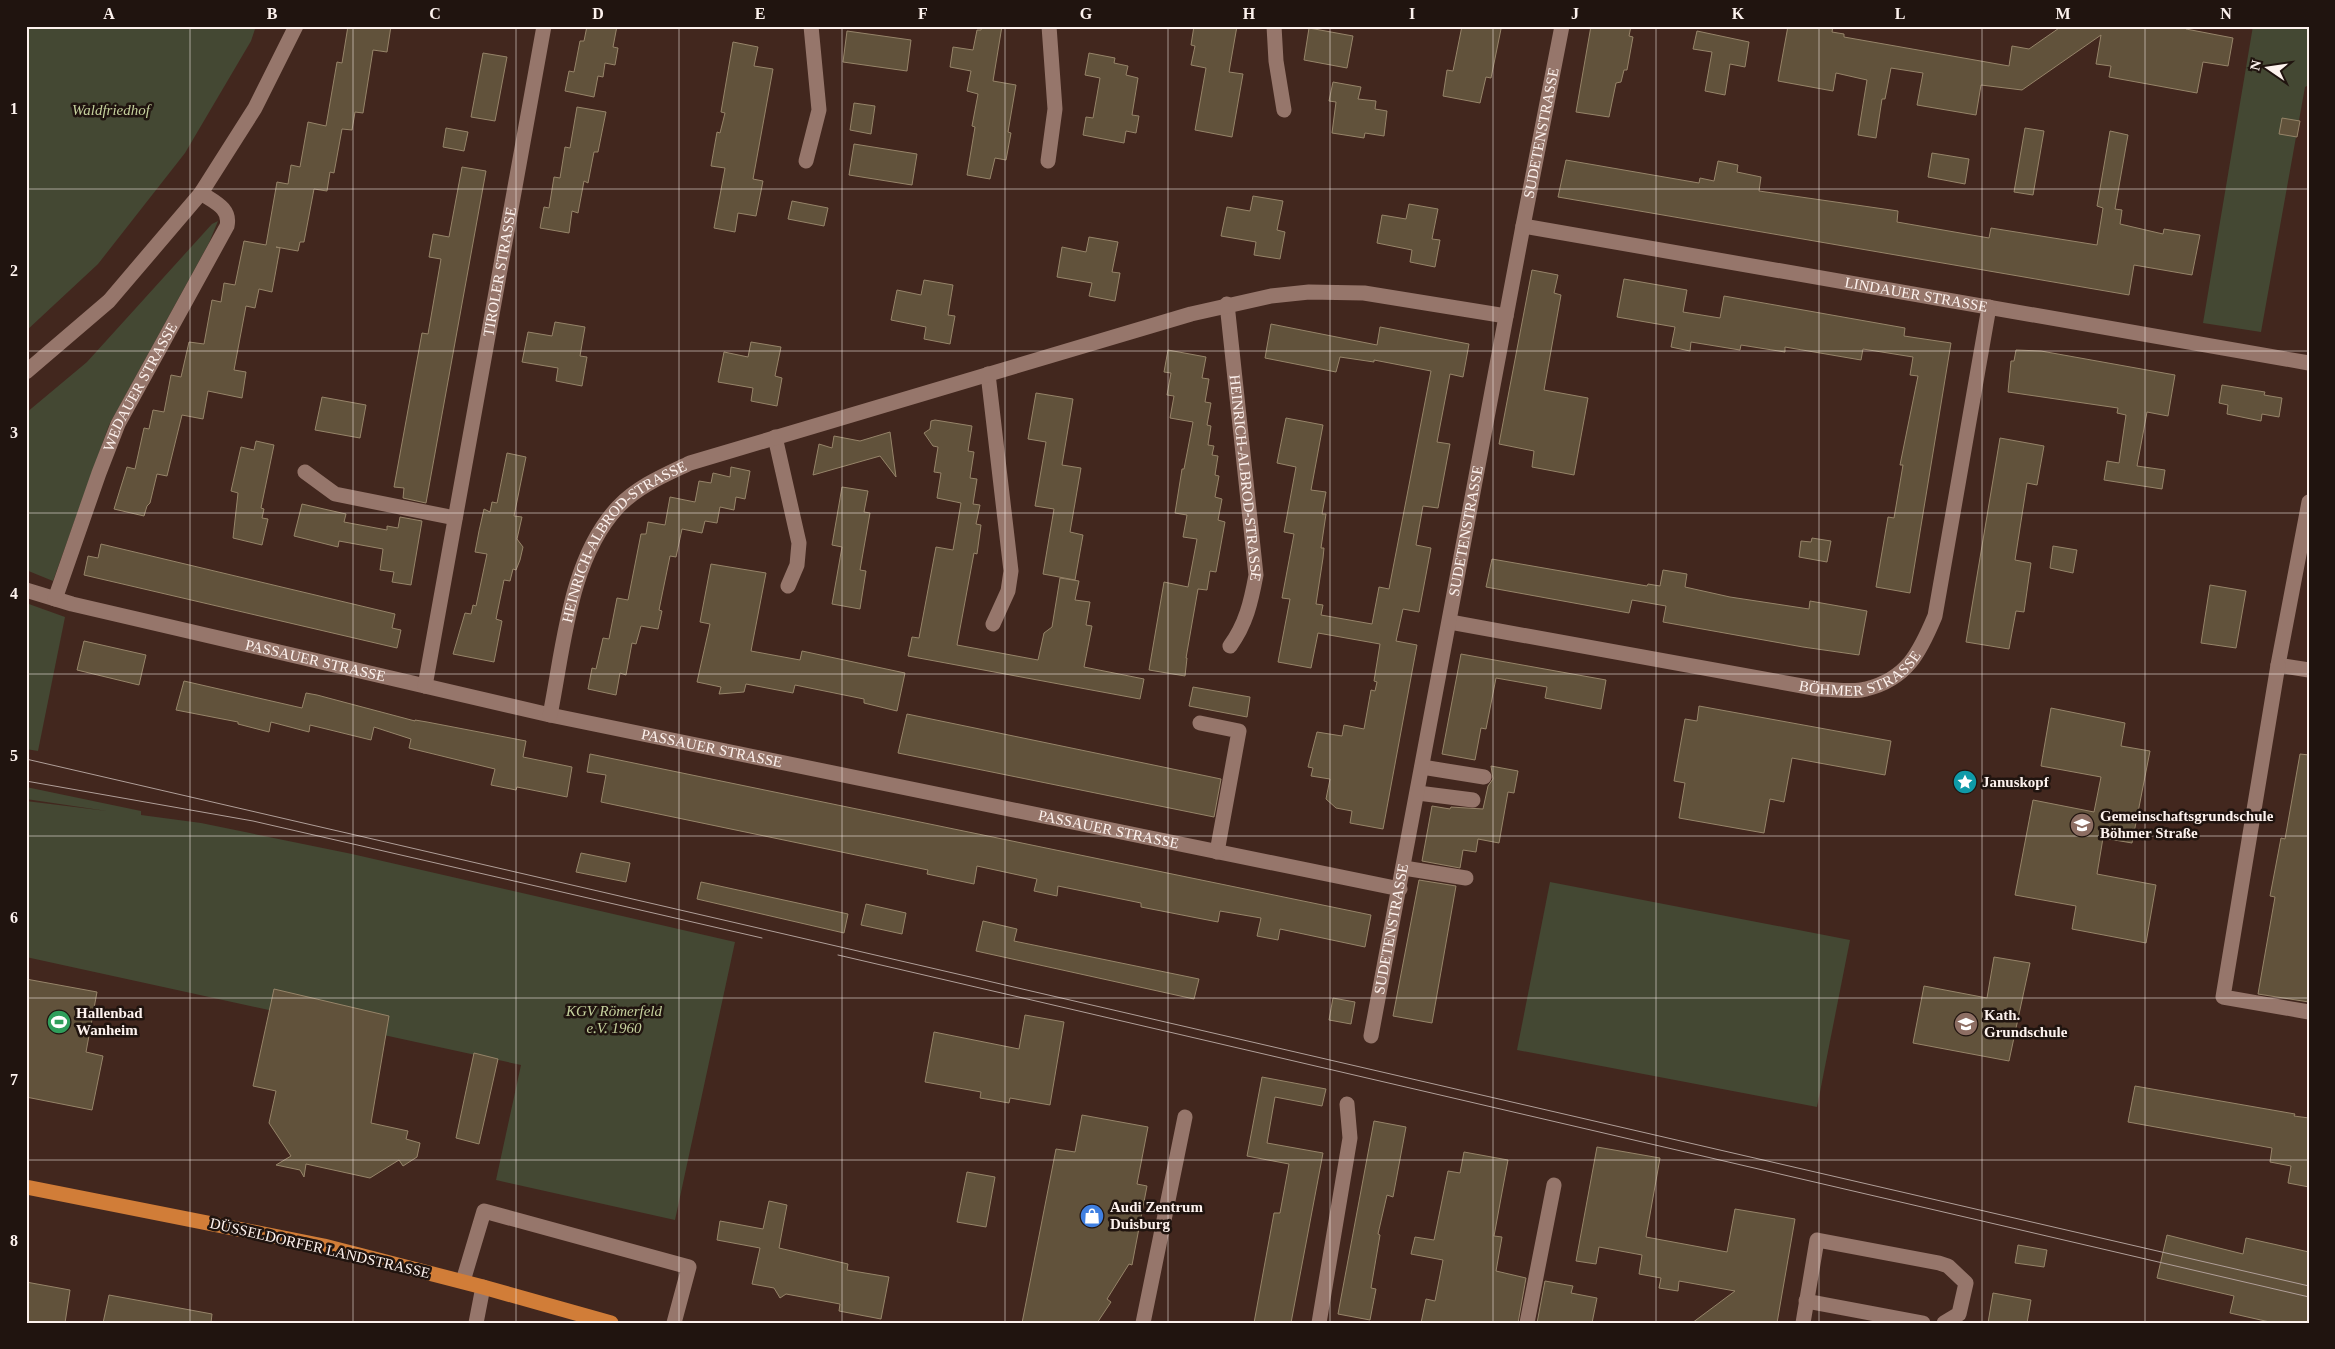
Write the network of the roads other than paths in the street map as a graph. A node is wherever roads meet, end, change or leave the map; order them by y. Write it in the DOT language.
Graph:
graph roads {
  1 [pos="296,26"];
  2 [pos="544,26"];
  3 [pos="811,26"];
  4 [pos="1049,26"];
  5 [pos="1274,26"];
  6 [pos="1562,26"];
  7 [pos="1284,110"];
  8 [pos="806,161"];
  9 [pos="1048,161"];
  10 [pos="201,193"];
  11 [pos="1523,226"];
  12 [pos="1227,304"];
  13 [pos="1989,307"];
  14 [pos="1506,316"];
  15 [pos="2309,363"];
  16 [pos="26,372"];
  17 [pos="988,374"];
  18 [pos="775,437"];
  19 [pos="305,472"];
  20 [pos="2309,502"];
  21 [pos="455,518"];
  22 [pos="788,586"];
  23 [pos="26,590"];
  24 [pos="55,599"];
  25 [pos="1450,622"];
  26 [pos="993,624"];
  27 [pos="1230,646"];
  28 [pos="2278,665"];
  29 [pos="2309,670"];
  30 [pos="425,686"];
  31 [pos="550,715"];
  32 [pos="1200,723"];
  33 [pos="1422,768"];
  34 [pos="1484,777"];
  35 [pos="1418,793"];
  36 [pos="1473,800"];
  37 [pos="1217,852"];
  38 [pos="1404,868"];
  39 [pos="1466,878"];
  40 [pos="1400,889"];
  41 [pos="2309,1012"];
  42 [pos="1371,1036"];
  43 [pos="1347,1104"];
  44 [pos="1185,1118"];
  45 [pos="1554,1185"];
  46 [pos="26,1187"];
  47 [pos="463,1281"];
  48 [pos="483,1287"];
  49 [pos="1806,1301"];
  50 [pos="476,1323"];
  51 [pos="611,1323"];
  52 [pos="674,1323"];
  53 [pos="1143,1323"];
  54 [pos="1319,1323"];
  55 [pos="1527,1323"];
  56 [pos="1803,1323"];
  57 [pos="1924,1323"];
  58 [pos="1944,1323"];
  1 -- 10 [label="street"];
  2 -- 21 [label="street, TIROLER STRASSE"];
  3 -- 8 [label="street"];
  4 -- 9 [label="street"];
  5 -- 7 [label="street"];
  6 -- 11 [label="street, SUDETENSTRASSE"];
  10 -- 16 [label="street"];
  10 -- 24 [label="street, WEDAUER STRASSE"];
  11 -- 13 [label="street, LINDAUER STRASSE"];
  11 -- 14 [label="street, SUDETENSTRASSE"];
  12 -- 14 [label="street, HEINRICH-ALBROD-STRASSE"];
  12 -- 17 [label="street, HEINRICH-ALBROD-STRASSE"];
  12 -- 27 [label="street, HEINRICH-ALBROD-STRASSE"];
  13 -- 15 [label="street, LINDAUER STRASSE"];
  13 -- 25 [label="street, BÖHMER STRASSE"];
  14 -- 25 [label="street, SUDETENSTRASSE"];
  17 -- 18 [label="street, HEINRICH-ALBROD-STRASSE"];
  17 -- 26 [label="street"];
  18 -- 22 [label="street"];
  18 -- 31 [label="street, HEINRICH-ALBROD-STRASSE"];
  19 -- 21 [label="street"];
  20 -- 28 [label="street"];
  21 -- 30 [label="street, TIROLER STRASSE"];
  23 -- 24 [label="street, PASSAUER STRASSE"];
  24 -- 30 [label="street, PASSAUER STRASSE"];
  25 -- 33 [label="street, SUDETENSTRASSE"];
  28 -- 29 [label="street"];
  28 -- 41 [label="street"];
  30 -- 31 [label="street, PASSAUER STRASSE"];
  31 -- 37 [label="street, PASSAUER STRASSE"];
  32 -- 37 [label="street"];
  33 -- 34 [label="street"];
  33 -- 35 [label="street, SUDETENSTRASSE"];
  35 -- 36 [label="street"];
  35 -- 38 [label="street, SUDETENSTRASSE"];
  37 -- 40 [label="street, PASSAUER STRASSE"];
  38 -- 39 [label="street"];
  38 -- 40 [label="street, SUDETENSTRASSE"];
  40 -- 42 [label="street, SUDETENSTRASSE"];
  43 -- 54 [label="street"];
  44 -- 53 [label="street"];
  45 -- 55 [label="street"];
  46 -- 47 [label="main road, DÜSSELDORFER LANDSTRASSE"];
  47 -- 48 [label="main road, DÜSSELDORFER LANDSTRASSE"];
  47 -- 52 [label="street"];
  48 -- 50 [label="street"];
  48 -- 51 [label="main road, DÜSSELDORFER LANDSTRASSE"];
  49 -- 56 [label="street"];
  49 -- 57 [label="street"];
  49 -- 58 [label="street"];
}
